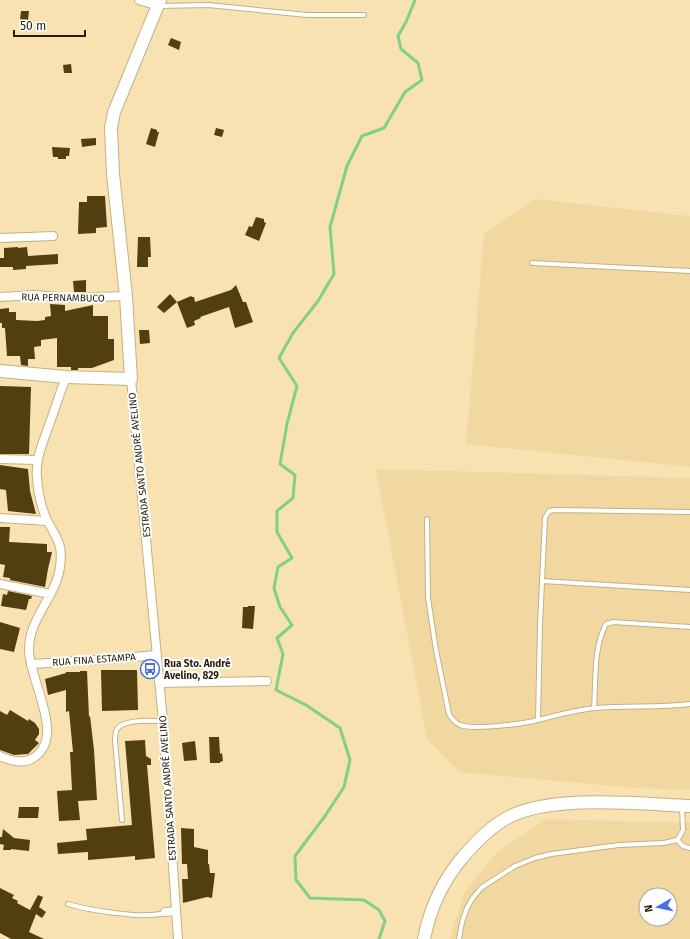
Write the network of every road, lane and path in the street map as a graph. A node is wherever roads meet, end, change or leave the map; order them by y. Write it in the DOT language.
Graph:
graph roads {
  1 [pos="139,0"];
  2 [pos="159,3"];
  3 [pos="364,15"];
  4 [pos="53,236"];
  5 [pos="0,238"];
  6 [pos="532,263"];
  7 [pos="690,271"];
  8 [pos="126,296"];
  9 [pos="0,297"];
  10 [pos="0,371"];
  11 [pos="66,377"];
  12 [pos="131,378"];
  13 [pos="0,459"];
  14 [pos="37,460"];
  15 [pos="690,512"];
  16 [pos="0,518"];
  17 [pos="427,519"];
  18 [pos="47,521"];
  19 [pos="542,581"];
  20 [pos="0,584"];
  21 [pos="690,590"];
  22 [pos="50,594"];
  23 [pos="690,627"];
  24 [pos="156,655"];
  25 [pos="31,664"];
  26 [pos="266,681"];
  27 [pos="159,683"];
  28 [pos="690,704"];
  29 [pos="594,708"];
  30 [pos="538,720"];
  31 [pos="162,721"];
  32 [pos="0,756"];
  33 [pos="686,805"];
  34 [pos="122,820"];
  35 [pos="677,840"];
  36 [pos="690,848"];
  37 [pos="68,904"];
  38 [pos="176,911"];
  39 [pos="165,912"];
  40 [pos="178,939"];
  41 [pos="424,939"];
  42 [pos="459,939"];
  1 -- 2 [label="street"];
  2 -- 3 [label="lane"];
  2 -- 8 [label="main road, ESTRADA SANTO ANDRÉ AVELINO"];
  4 -- 5 [label="street"];
  6 -- 7 [label="lane"];
  8 -- 9 [label="street, RUA PERNAMBUCO"];
  8 -- 12 [label="main road, ESTRADA SANTO ANDRÉ AVELINO"];
  10 -- 11 [label="main road"];
  11 -- 12 [label="main road"];
  11 -- 14 [label="street"];
  12 -- 24 [label="street, ESTRADA SANTO ANDRÉ AVELINO"];
  13 -- 14 [label="street"];
  14 -- 18 [label="street"];
  15 -- 19 [label="lane"];
  16 -- 18 [label="street"];
  17 -- 30 [label="lane"];
  18 -- 22 [label="street"];
  19 -- 21 [label="lane"];
  19 -- 30 [label="lane"];
  20 -- 22 [label="street"];
  22 -- 25 [label="street"];
  23 -- 29 [label="lane"];
  24 -- 25 [label="street, RUA FINA ESTAMPA"];
  24 -- 27 [label="street, ESTRADA SANTO ANDRÉ AVELINO"];
  25 -- 32 [label="street"];
  26 -- 27 [label="street"];
  27 -- 31 [label="street, ESTRADA SANTO ANDRÉ AVELINO"];
  28 -- 29 [label="lane"];
  29 -- 30 [label="lane"];
  31 -- 34 [label="lane"];
  31 -- 38 [label="street, ESTRADA SANTO ANDRÉ AVELINO"];
  33 -- 35 [label="lane"];
  33 -- 41 [label="main road"];
  35 -- 36 [label="lane"];
  35 -- 42 [label="lane"];
  37 -- 39 [label="lane"];
  38 -- 39 [label="street"];
  38 -- 40 [label="street, ESTRADA SANTO ANDRÉ AVELINO"];
}
